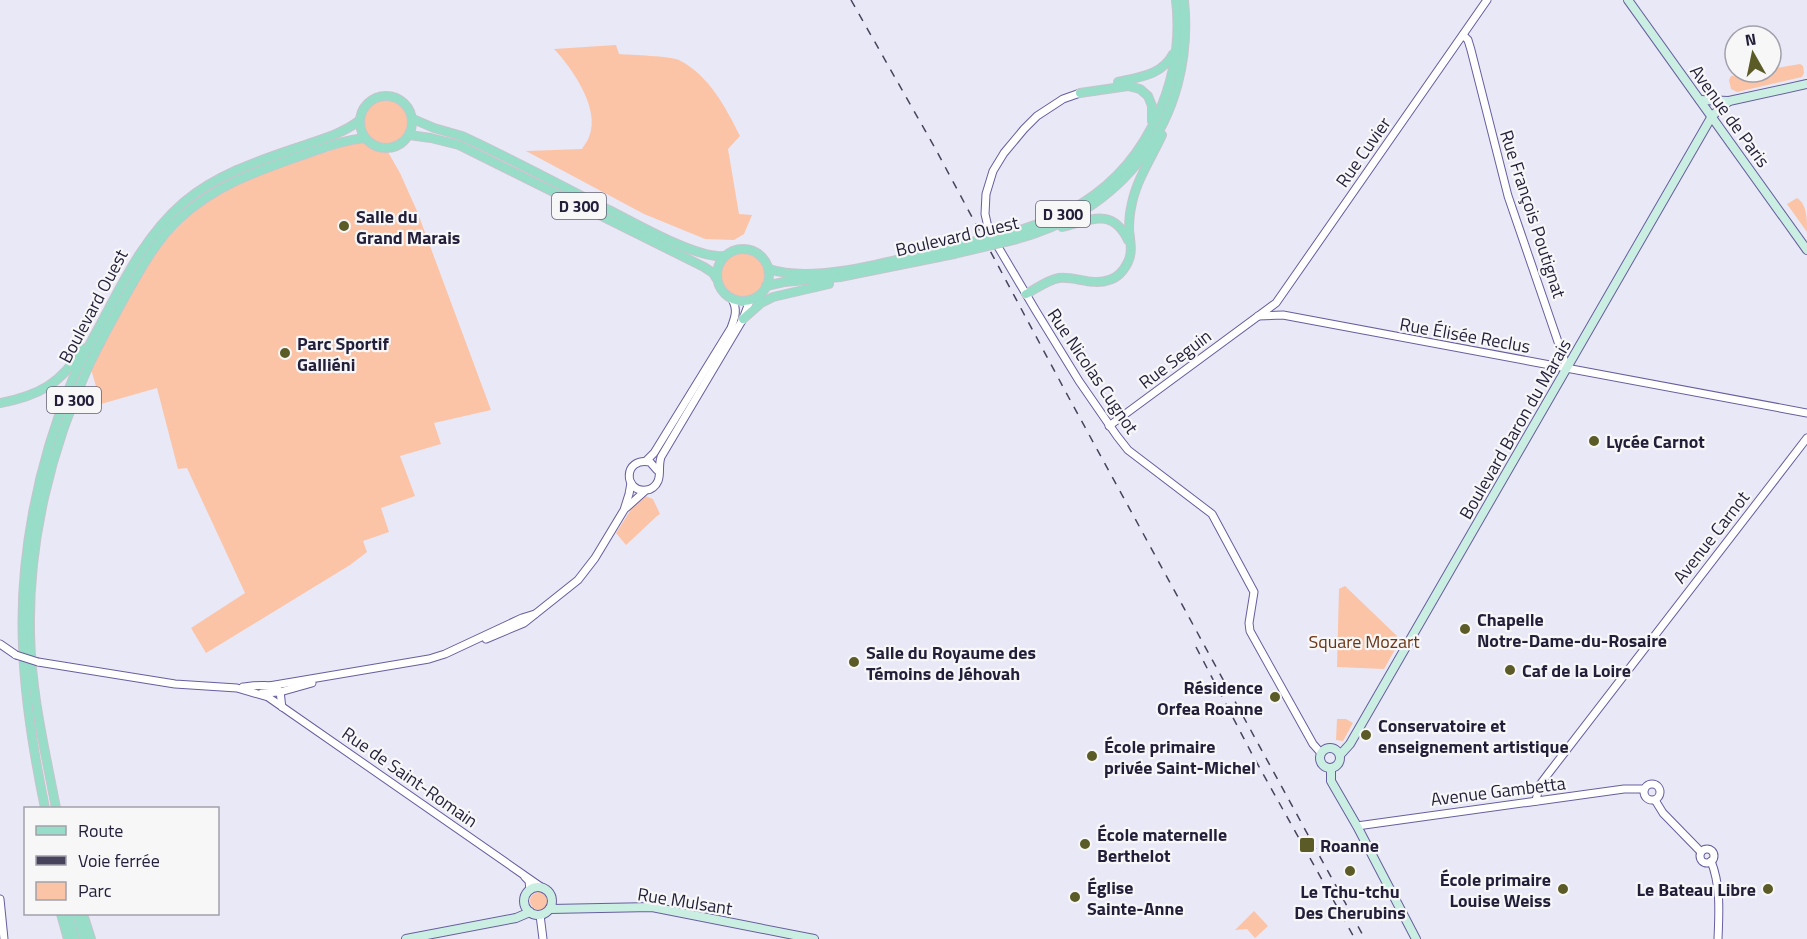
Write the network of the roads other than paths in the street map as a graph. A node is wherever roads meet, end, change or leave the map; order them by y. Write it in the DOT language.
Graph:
graph roads {
  1 [pos="1176,0"];
  2 [pos="1184,0"];
  3 [pos="1487,0"];
  4 [pos="1628,0"];
  5 [pos="1463,35"];
  6 [pos="1176,48"];
  7 [pos="1807,84"];
  8 [pos="1095,90"];
  9 [pos="1080,93"];
  10 [pos="1700,100"];
  11 [pos="1729,101"];
  12 [pos="1170,107"];
  13 [pos="1712,116"];
  14 [pos="413,119"];
  15 [pos="360,120"];
  16 [pos="1150,130"];
  17 [pos="409,135"];
  18 [pos="365,138"];
  19 [pos="1033,235"];
  20 [pos="1004,239"];
  21 [pos="1131,247"];
  22 [pos="952,250"];
  23 [pos="1807,250"];
  24 [pos="723,256"];
  25 [pos="915,263"];
  26 [pos="769,269"];
  27 [pos="716,278"];
  28 [pos="766,286"];
  29 [pos="1026,294"];
  30 [pos="732,299"];
  31 [pos="750,300"];
  32 [pos="1258,316"];
  33 [pos="743,320"];
  34 [pos="95,335"];
  35 [pos="1567,368"];
  36 [pos="0,403"];
  37 [pos="1807,413"];
  38 [pos="1109,426"];
  39 [pos="1807,438"];
  40 [pos="646,461"];
  41 [pos="657,470"];
  42 [pos="631,483"];
  43 [pos="645,491"];
  44 [pos="624,510"];
  45 [pos="0,644"];
  46 [pos="237,688"];
  47 [pos="275,691"];
  48 [pos="1321,753"];
  49 [pos="1340,755"];
  50 [pos="1331,768"];
  51 [pos="1644,789"];
  52 [pos="1655,800"];
  53 [pos="1536,801"];
  54 [pos="43,807"];
  55 [pos="56,807"];
  56 [pos="1357,826"];
  57 [pos="520,873"];
  58 [pos="544,889"];
  59 [pos="530,890"];
  60 [pos="0,899"];
  61 [pos="550,909"];
  62 [pos="530,912"];
  63 [pos="61,915"];
  64 [pos="68,915"];
  65 [pos="77,915"];
  66 [pos="83,915"];
  67 [pos="540,915"];
  68 [pos="4,939"];
  69 [pos="68,939"];
  70 [pos="75,939"];
  71 [pos="84,939"];
  72 [pos="90,939"];
  73 [pos="406,939"];
  74 [pos="543,939"];
  75 [pos="814,939"];
  76 [pos="1418,939"];
  77 [pos="1718,939"];
  1 -- 6 [label="main road, Boulevard Ouest"];
  2 -- 12 [label="main road, Boulevard Ouest / D 300"];
  3 -- 5 [label="street, Rue Cuvier"];
  4 -- 10 [label="main road, Avenue de Paris"];
  5 -- 32 [label="street, Rue Cuvier"];
  5 -- 35 [label="street, Rue François Poutignat"];
  6 -- 8 [label="main road"];
  6 -- 16 [label="main road, Boulevard Ouest / D 300"];
  7 -- 11 [label="main road"];
  8 -- 9 [label="main road"];
  8 -- 16 [label="main road"];
  9 -- 29 [label="street, Rue Nicolas Cugnot"];
  10 -- 11 [label="main road"];
  10 -- 13 [label="main road, Avenue de Paris"];
  11 -- 13 [label="main road, Boulevard Baron du Marais"];
  12 -- 19 [label="main road, Boulevard Ouest / D 300"];
  12 -- 21 [label="main road"];
  13 -- 23 [label="main road, Avenue de Paris"];
  13 -- 35 [label="main road, Boulevard Baron du Marais"];
  14 -- 15 [label="main road"];
  14 -- 17 [label="main road"];
  14 -- 24 [label="main road, D 300"];
  15 -- 18 [label="main road"];
  15 -- 34 [label="main road, Boulevard Ouest / D 300"];
  16 -- 20 [label="main road, Boulevard Ouest / D 300"];
  17 -- 18 [label="main road"];
  17 -- 27 [label="main road, D 300"];
  18 -- 55 [label="main road, Boulevard Ouest / D 300"];
  19 -- 20 [label="main road, Boulevard Ouest / D 300"];
  19 -- 21 [label="main road"];
  20 -- 22 [label="main road, Boulevard Ouest / D 300, bridge"];
  21 -- 29 [label="main road"];
  22 -- 25 [label="main road, Boulevard Ouest / D 300"];
  22 -- 26 [label="main road, Boulevard Ouest / D 300"];
  24 -- 26 [label="main road"];
  24 -- 27 [label="main road"];
  25 -- 28 [label="main road, Boulevard Ouest"];
  25 -- 33 [label="main road"];
  26 -- 28 [label="main road"];
  27 -- 30 [label="main road"];
  28 -- 31 [label="main road"];
  29 -- 38 [label="street, Rue Nicolas Cugnot"];
  30 -- 31 [label="main road"];
  30 -- 40 [label="street"];
  31 -- 33 [label="street"];
  32 -- 35 [label="street, Rue Élisée Reclus"];
  32 -- 38 [label="street, Rue Seguin"];
  33 -- 41 [label="street"];
  34 -- 36 [label="main road"];
  34 -- 54 [label="main road, Boulevard Ouest / D 300"];
  35 -- 37 [label="street, Rue Élisée Reclus"];
  35 -- 49 [label="main road, Boulevard Baron du Marais"];
  38 -- 48 [label="street, Rue Nicolas Cugnot"];
  39 -- 53 [label="street, Avenue Carnot"];
  40 -- 41 [label="street"];
  40 -- 42 [label="street"];
  41 -- 43 [label="street"];
  42 -- 43 [label="street"];
  42 -- 44 [label="street"];
  43 -- 44 [label="street"];
  44 -- 47 [label="street"];
  45 -- 46 [label="street, Rue de Saint-Romain, bridge"];
  46 -- 47 [label="street, Rue de Saint-Romain"];
  46 -- 47 [label="street, Rue de Saint-Romain"];
  47 -- 57 [label="street, Rue de Saint-Romain"];
  48 -- 49 [label="main road"];
  48 -- 50 [label="main road"];
  49 -- 50 [label="main road"];
  50 -- 56 [label="main road"];
  51 -- 52 [label="street"];
  51 -- 52 [label="street"];
  51 -- 53 [label="street, Avenue Gambetta"];
  52 -- 77 [label="street"];
  53 -- 56 [label="street, Avenue Gambetta"];
  56 -- 76 [label="main road"];
  57 -- 58 [label="street, Rue de Saint-Romain"];
  57 -- 59 [label="street, Rue de Saint-Romain"];
  58 -- 59 [label="main road"];
  58 -- 61 [label="main road"];
  59 -- 62 [label="main road"];
  60 -- 68 [label="street"];
  61 -- 67 [label="main road"];
  61 -- 75 [label="main road, Rue Mulsant"];
  62 -- 67 [label="main road"];
  62 -- 73 [label="main road"];
  63 -- 69 [label="main road"];
  64 -- 70 [label="main road"];
  65 -- 71 [label="main road"];
  66 -- 72 [label="main road"];
  67 -- 74 [label="street"];
}
